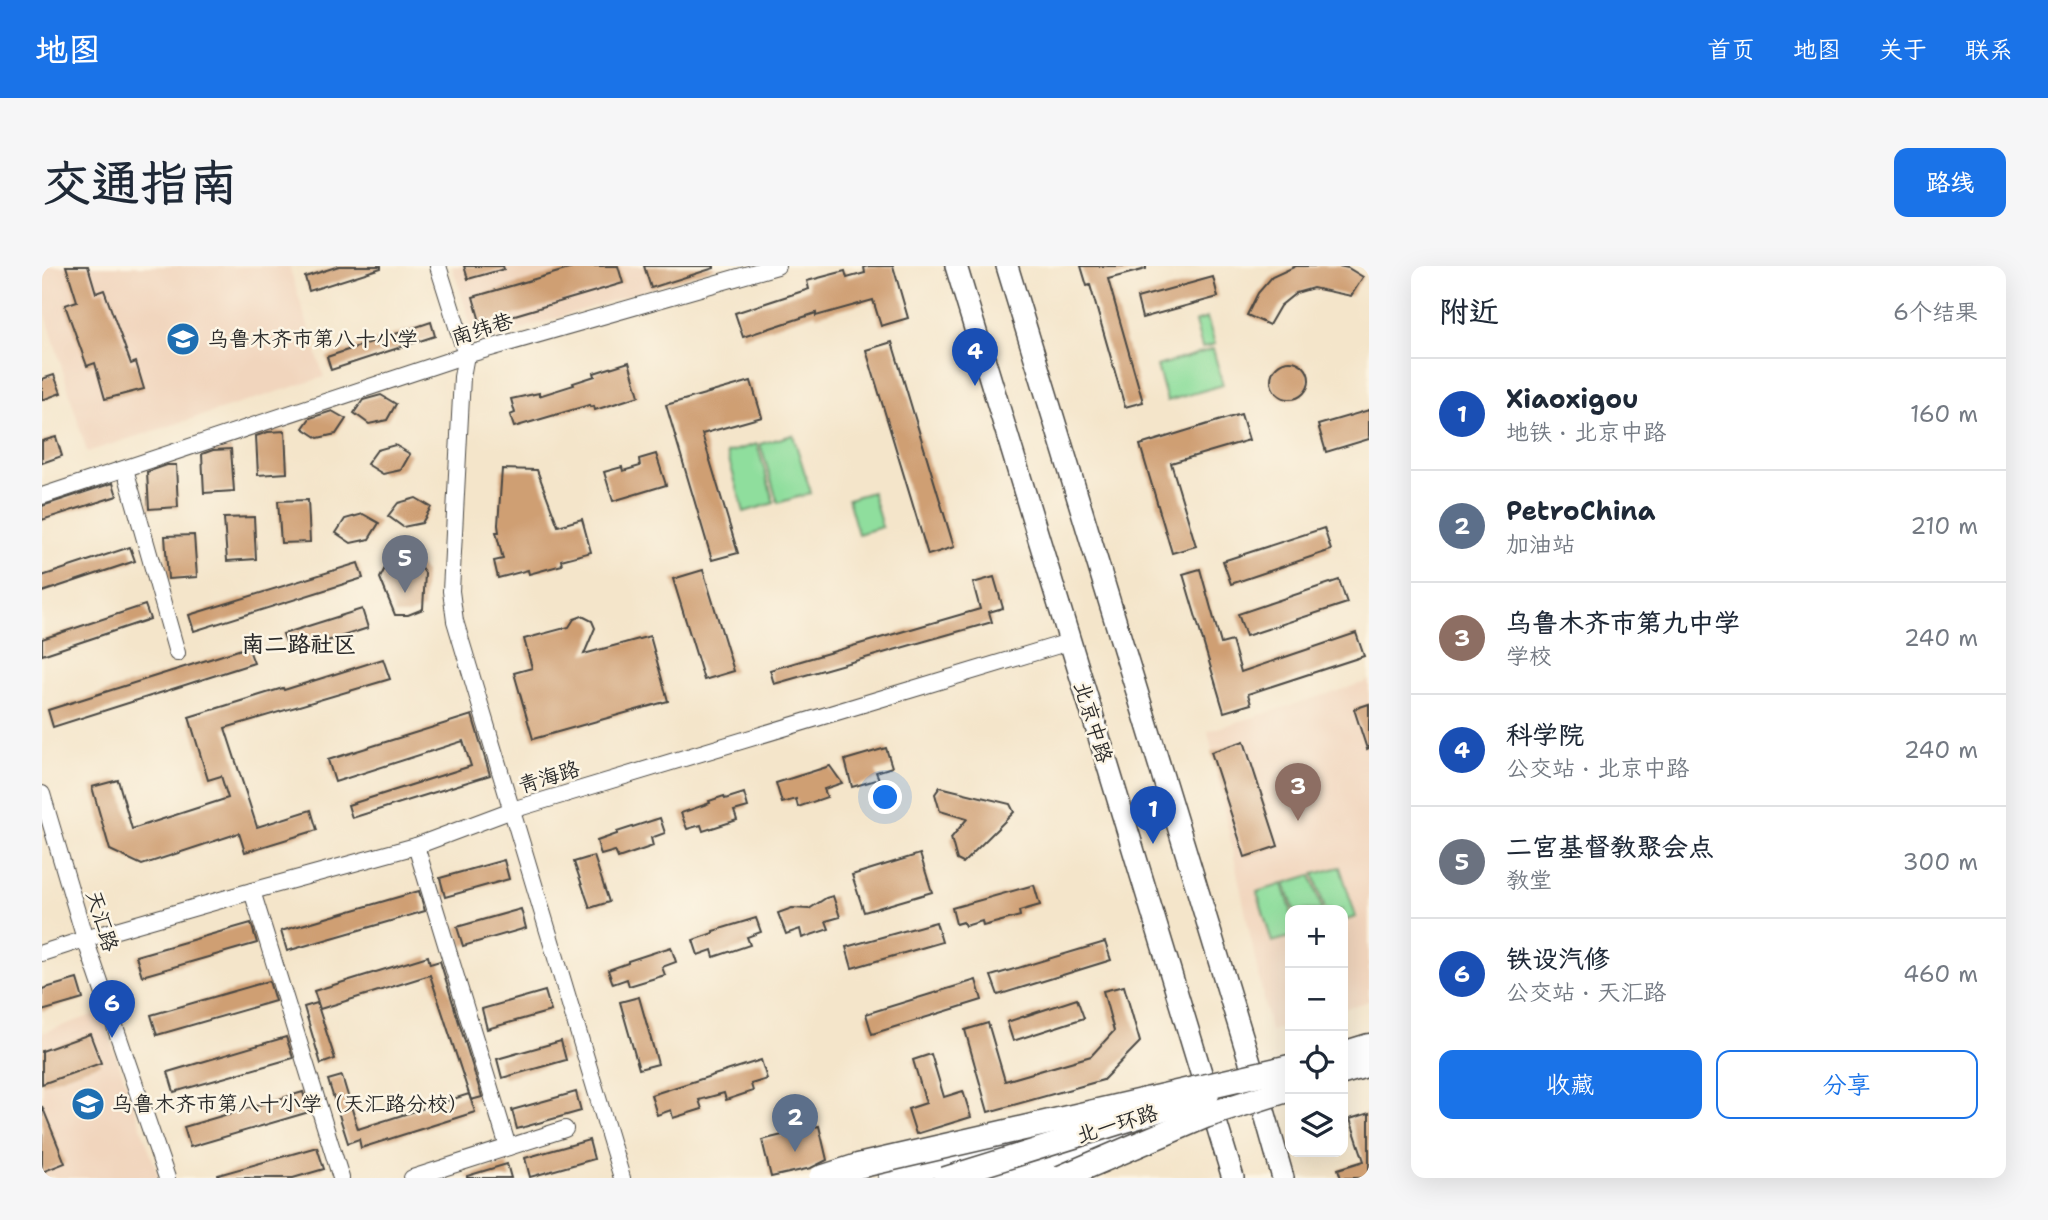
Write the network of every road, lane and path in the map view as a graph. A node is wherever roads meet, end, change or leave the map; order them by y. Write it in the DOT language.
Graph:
graph roads {
  1 [pos="438,266"];
  2 [pos="777,266"];
  3 [pos="956,266"];
  4 [pos="1007,266"];
  5 [pos="466,355"];
  6 [pos="125,469"];
  7 [pos="42,496"];
  8 [pos="1069,642"];
  9 [pos="177,653"];
  10 [pos="42,794"];
  11 [pos="512,810"];
  12 [pos="416,846"];
  13 [pos="252,891"];
  14 [pos="85,939"];
  15 [pos="42,954"];
  16 [pos="1369,1038"];
  17 [pos="1348,1044"];
  18 [pos="1369,1046"];
  19 [pos="1348,1052"];
  20 [pos="1369,1064"];
  21 [pos="1285,1068"];
  22 [pos="1285,1068"];
  23 [pos="1285,1069"];
  24 [pos="1348,1070"];
  25 [pos="1369,1073"];
  26 [pos="1254,1075"];
  27 [pos="1348,1079"];
  28 [pos="1206,1089"];
  29 [pos="1285,1091"];
  30 [pos="1285,1097"];
  31 [pos="1261,1104"];
  32 [pos="1209,1118"];
  33 [pos="1088,1126"];
  34 [pos="565,1129"];
  35 [pos="508,1147"];
  36 [pos="1054,1175"];
  37 [pos="893,1177"];
  38 [pos="167,1178"];
  39 [pos="341,1178"];
  40 [pos="412,1178"];
  41 [pos="622,1178"];
  42 [pos="821,1178"];
  43 [pos="931,1178"];
  44 [pos="944,1178"];
  45 [pos="999,1178"];
  46 [pos="1030,1178"];
  47 [pos="1233,1178"];
  48 [pos="1283,1178"];
  1 -- 5 [label="street"];
  2 -- 5 [label="street, 南纬巷"];
  3 -- 8 [label="main road, 北京中路"];
  4 -- 26 [label="main road"];
  5 -- 6 [label="street, 南纬巷"];
  5 -- 11 [label="street"];
  6 -- 7 [label="street, 南纬巷"];
  6 -- 9 [label="street"];
  8 -- 11 [label="street, 青海路"];
  8 -- 28 [label="main road, 北京中路"];
  10 -- 14 [label="street, 天汇路"];
  11 -- 12 [label="street, 青海路"];
  11 -- 41 [label="street"];
  12 -- 13 [label="street, 青海路"];
  12 -- 35 [label="street"];
  13 -- 14 [label="street, 青海路"];
  13 -- 39 [label="street"];
  14 -- 15 [label="street, 青海路"];
  14 -- 38 [label="street, 天汇路"];
  16 -- 17 [label="main road"];
  18 -- 19 [label="highway"];
  20 -- 24 [label="highway"];
  21 -- 26 [label="main road"];
  22 -- 42 [label="highway, bridge"];
  23 -- 44 [label="main road, 北一环路, bridge"];
  25 -- 27 [label="main road"];
  26 -- 28 [label="main road"];
  26 -- 31 [label="main road"];
  28 -- 32 [label="main road, 北京中路"];
  28 -- 33 [label="main road"];
  29 -- 32 [label="highway, 北一环路, bridge"];
  30 -- 31 [label="main road"];
  31 -- 32 [label="main road"];
  31 -- 48 [label="main road"];
  32 -- 36 [label="highway, bridge"];
  32 -- 45 [label="main road, 北一环路, bridge"];
  32 -- 47 [label="main road, 北京中路"];
  33 -- 37 [label="main road"];
  33 -- 43 [label="main road"];
  34 -- 35 [label="street"];
  35 -- 40 [label="street"];
  36 -- 46 [label="main road"];
}
